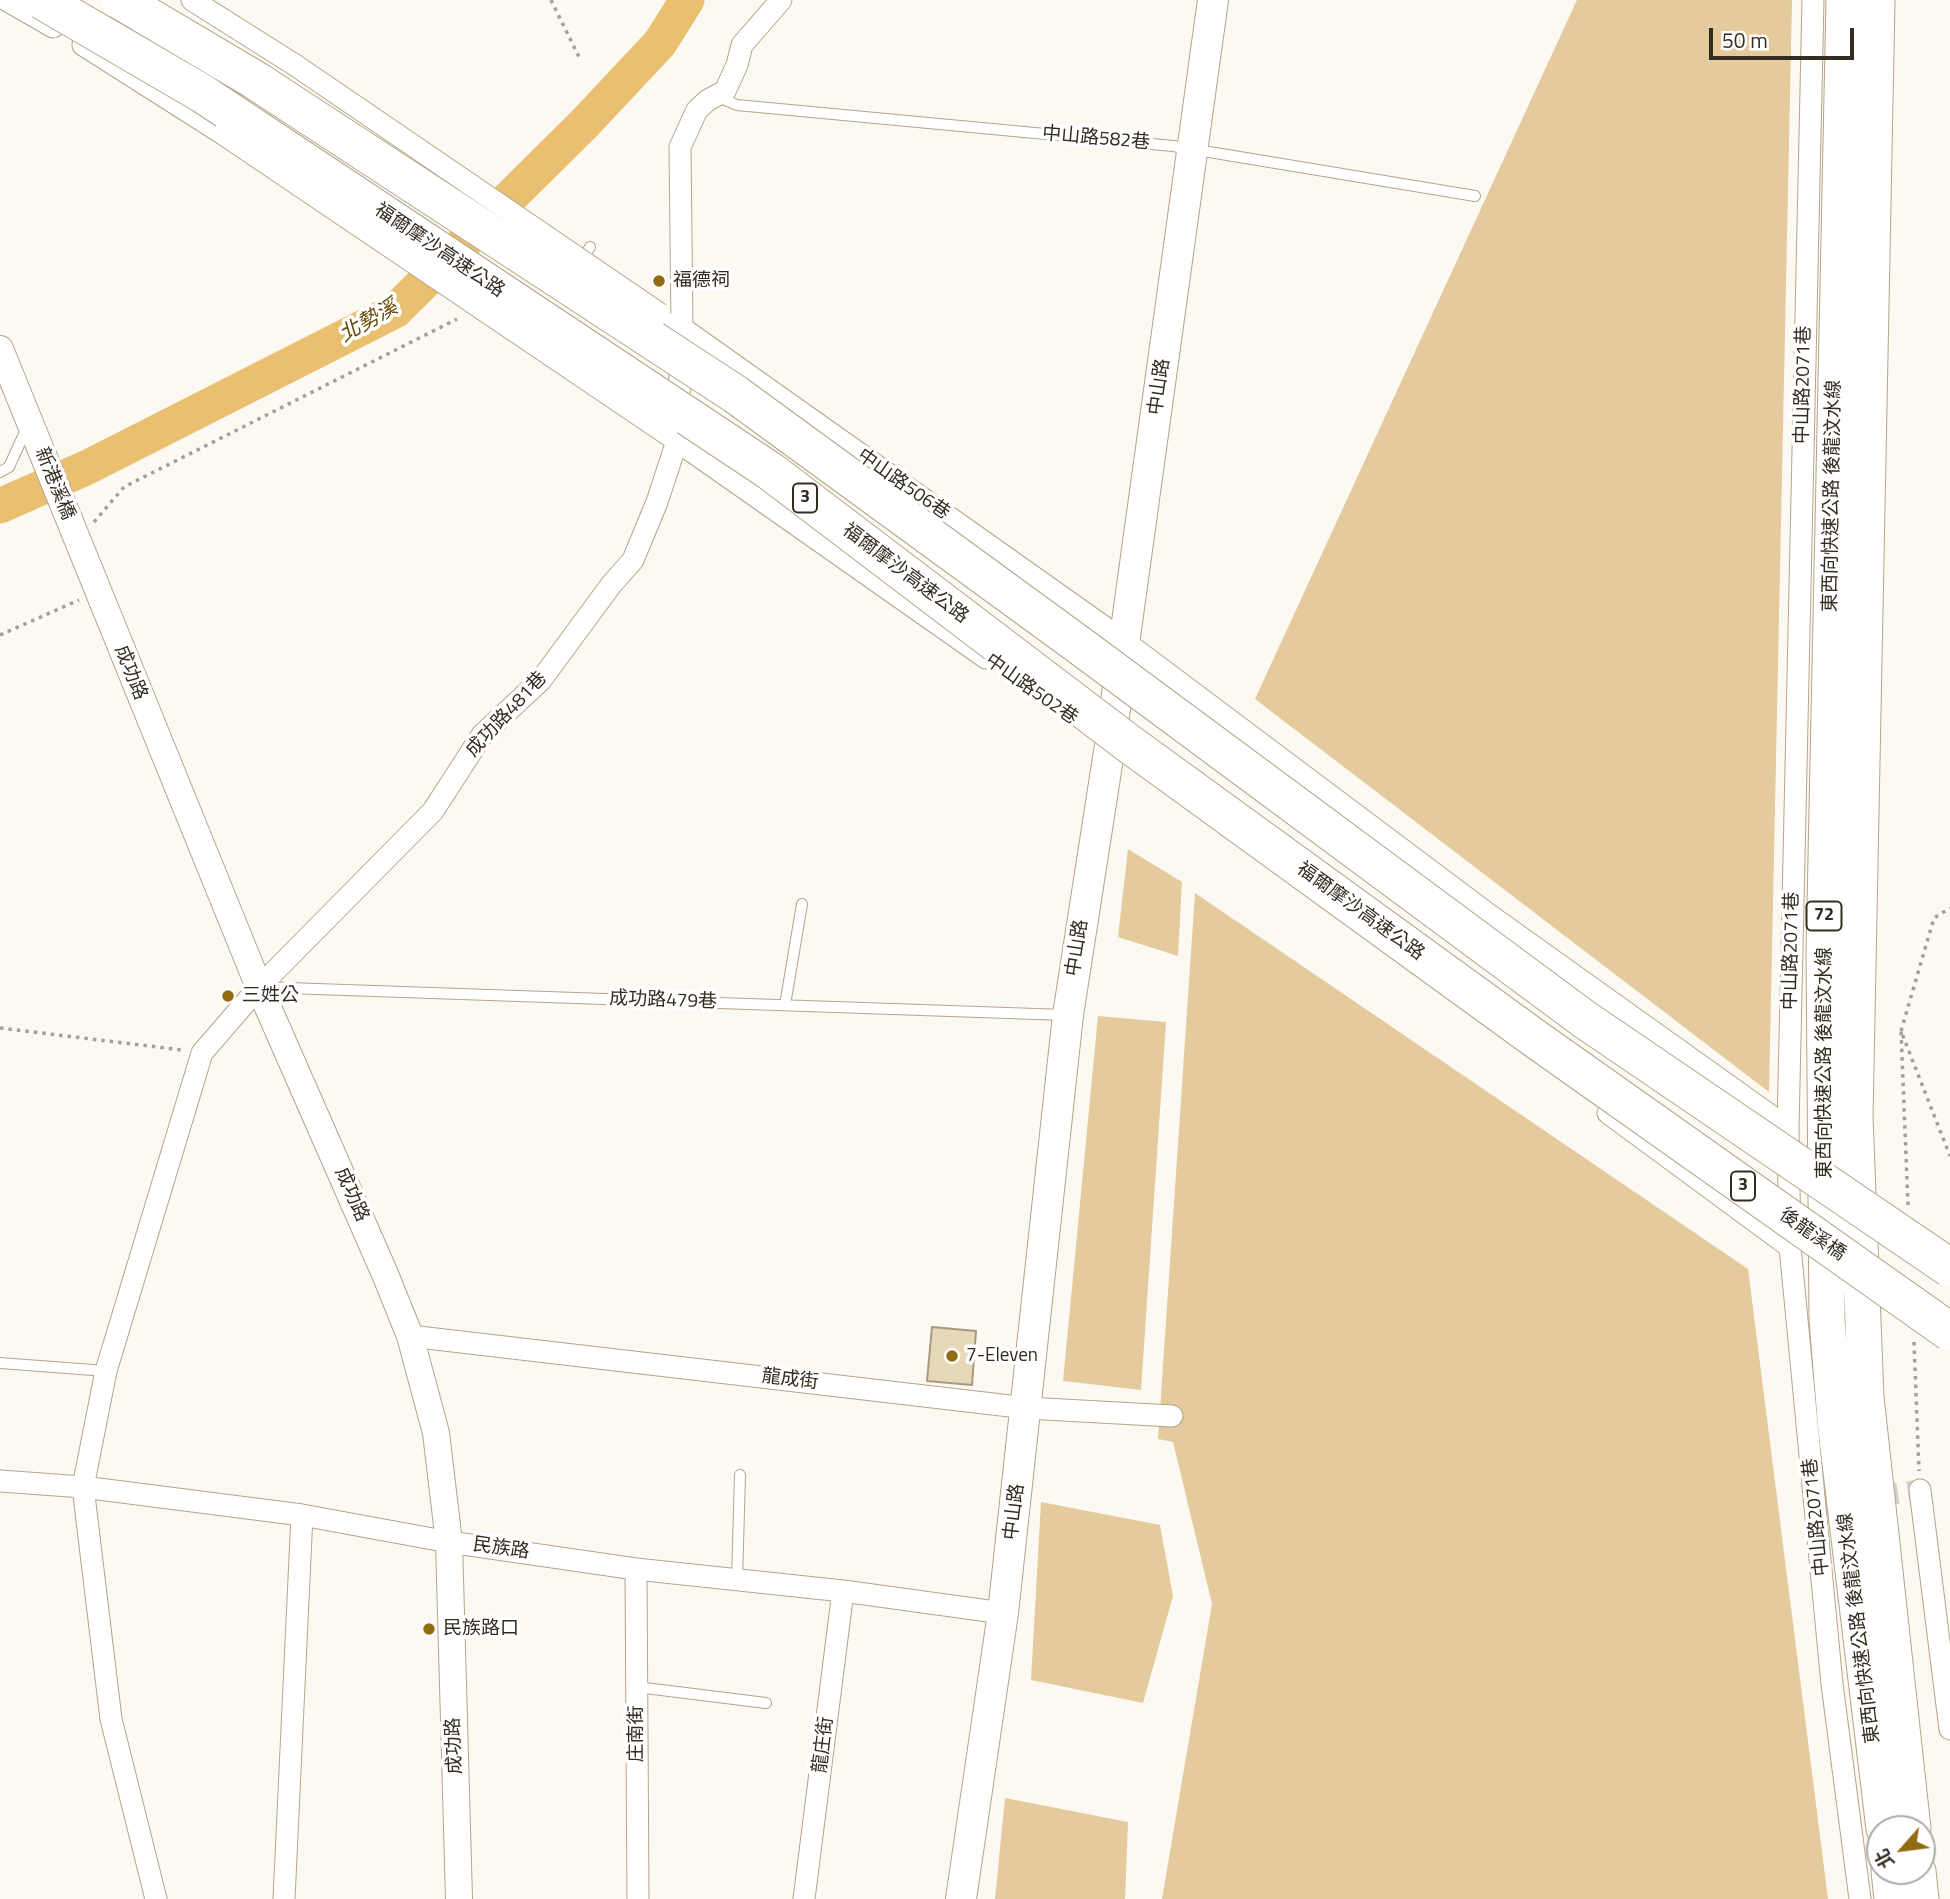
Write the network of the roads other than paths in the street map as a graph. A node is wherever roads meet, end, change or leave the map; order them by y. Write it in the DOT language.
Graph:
graph roads {
  1 [pos="6,0"];
  2 [pos="42,0"];
  3 [pos="107,0"];
  4 [pos="120,0"];
  5 [pos="192,0"];
  6 [pos="780,0"];
  7 [pos="1213,0"];
  8 [pos="1813,0"];
  9 [pos="1844,0"];
  10 [pos="1877,0"];
  11 [pos="75,40"];
  12 [pos="716,96"];
  13 [pos="1193,150"];
  14 [pos="1475,196"];
  15 [pos="590,247"];
  16 [pos="563,295"];
  17 [pos="556,307"];
  18 [pos="682,328"];
  19 [pos="0,349"];
  20 [pos="32,430"];
  21 [pos="673,442"];
  22 [pos="0,472"];
  23 [pos="75,536"];
  24 [pos="1124,641"];
  25 [pos="1110,745"];
  26 [pos="802,904"];
  27 [pos="259,987"];
  28 [pos="785,1005"];
  29 [pos="1068,1015"];
  30 [pos="1537,1040"];
  31 [pos="1788,1128"];
  32 [pos="1790,1247"];
  33 [pos="1950,1268"];
  34 [pos="1950,1332"];
  35 [pos="410,1336"];
  36 [pos="0,1363"];
  37 [pos="106,1371"];
  38 [pos="1027,1408"];
  39 [pos="1172,1416"];
  40 [pos="740,1475"];
  41 [pos="0,1481"];
  42 [pos="82,1487"];
  43 [pos="1920,1490"];
  44 [pos="302,1515"];
  45 [pos="449,1542"];
  46 [pos="636,1569"];
  47 [pos="737,1580"];
  48 [pos="843,1591"];
  49 [pos="1003,1613"];
  50 [pos="637,1687"];
  51 [pos="766,1703"];
  52 [pos="1950,1729"];
  53 [pos="1882,1815"];
  54 [pos="1911,1815"];
  55 [pos="156,1899"];
  56 [pos="284,1899"];
  57 [pos="459,1899"];
  58 [pos="638,1899"];
  59 [pos="804,1899"];
  60 [pos="961,1899"];
  61 [pos="1860,1899"];
  1 -- 11 [label="street, 中山路502巷"];
  2 -- 30 [label="highway, 福爾摩沙高速公路 / 3, bridge"];
  3 -- 11 [label="street"];
  4 -- 33 [label="highway, 3, bridge"];
  5 -- 18 [label="street, 中山路506巷, bridge"];
  6 -- 12 [label="street, 成功路481巷"];
  7 -- 13 [label="main road, 中山路"];
  8 -- 31 [label="street, 中山路2071巷"];
  9 -- 53 [label="highway, 東西向快速公路 後龍汶水線 / 72"];
  10 -- 54 [label="highway, 東西向快速公路 後龍汶水線 / 72"];
  11 -- 21 [label="street, 中山路502巷, bridge"];
  12 -- 13 [label="lane, 中山路582巷"];
  12 -- 18 [label="street, 成功路481巷"];
  13 -- 14 [label="lane, 中山路582巷"];
  13 -- 24 [label="main road, 中山路"];
  15 -- 16 [label="lane"];
  17 -- 21 [label="lane"];
  18 -- 21 [label="street, 成功路481巷"];
  18 -- 24 [label="street, 中山路506巷"];
  19 -- 20 [label="street, 新港溪橋"];
  20 -- 22 [label="lane"];
  20 -- 23 [label="street, 新港溪橋"];
  21 -- 25 [label="street, 中山路502巷"];
  21 -- 27 [label="street, 成功路481巷"];
  23 -- 27 [label="street, 成功路"];
  24 -- 25 [label="main road, 中山路"];
  24 -- 31 [label="street, 中山路506巷"];
  25 -- 29 [label="main road, 中山路"];
  25 -- 32 [label="street, 中山路502巷"];
  26 -- 28 [label="lane"];
  27 -- 28 [label="lane, 成功路479巷"];
  27 -- 35 [label="street, 成功路"];
  27 -- 37 [label="street, 成功路481巷"];
  28 -- 29 [label="lane, 成功路479巷"];
  29 -- 38 [label="main road, 中山路"];
  30 -- 34 [label="highway, 後龍溪橋 / 3, bridge"];
  31 -- 32 [label="street, 中山路2071巷"];
  32 -- 61 [label="street, 中山路2071巷"];
  35 -- 38 [label="street, 龍成街"];
  35 -- 45 [label="street, 成功路"];
  36 -- 37 [label="lane"];
  37 -- 42 [label="street"];
  38 -- 39 [label="street, 龍成街"];
  38 -- 49 [label="main road, 中山路"];
  40 -- 47 [label="lane"];
  41 -- 42 [label="street, 民族路"];
  42 -- 44 [label="street, 民族路"];
  42 -- 55 [label="street"];
  43 -- 52 [label="street"];
  44 -- 45 [label="street, 民族路"];
  44 -- 56 [label="street"];
  45 -- 46 [label="street, 民族路"];
  45 -- 57 [label="street, 成功路"];
  46 -- 47 [label="street, 民族路"];
  46 -- 50 [label="street, 庄南街"];
  47 -- 48 [label="street, 民族路"];
  48 -- 49 [label="street, 民族路"];
  48 -- 59 [label="street, 龍庄街"];
  49 -- 60 [label="main road, 中山路"];
  50 -- 51 [label="lane"];
  50 -- 58 [label="street, 庄南街"];
}
